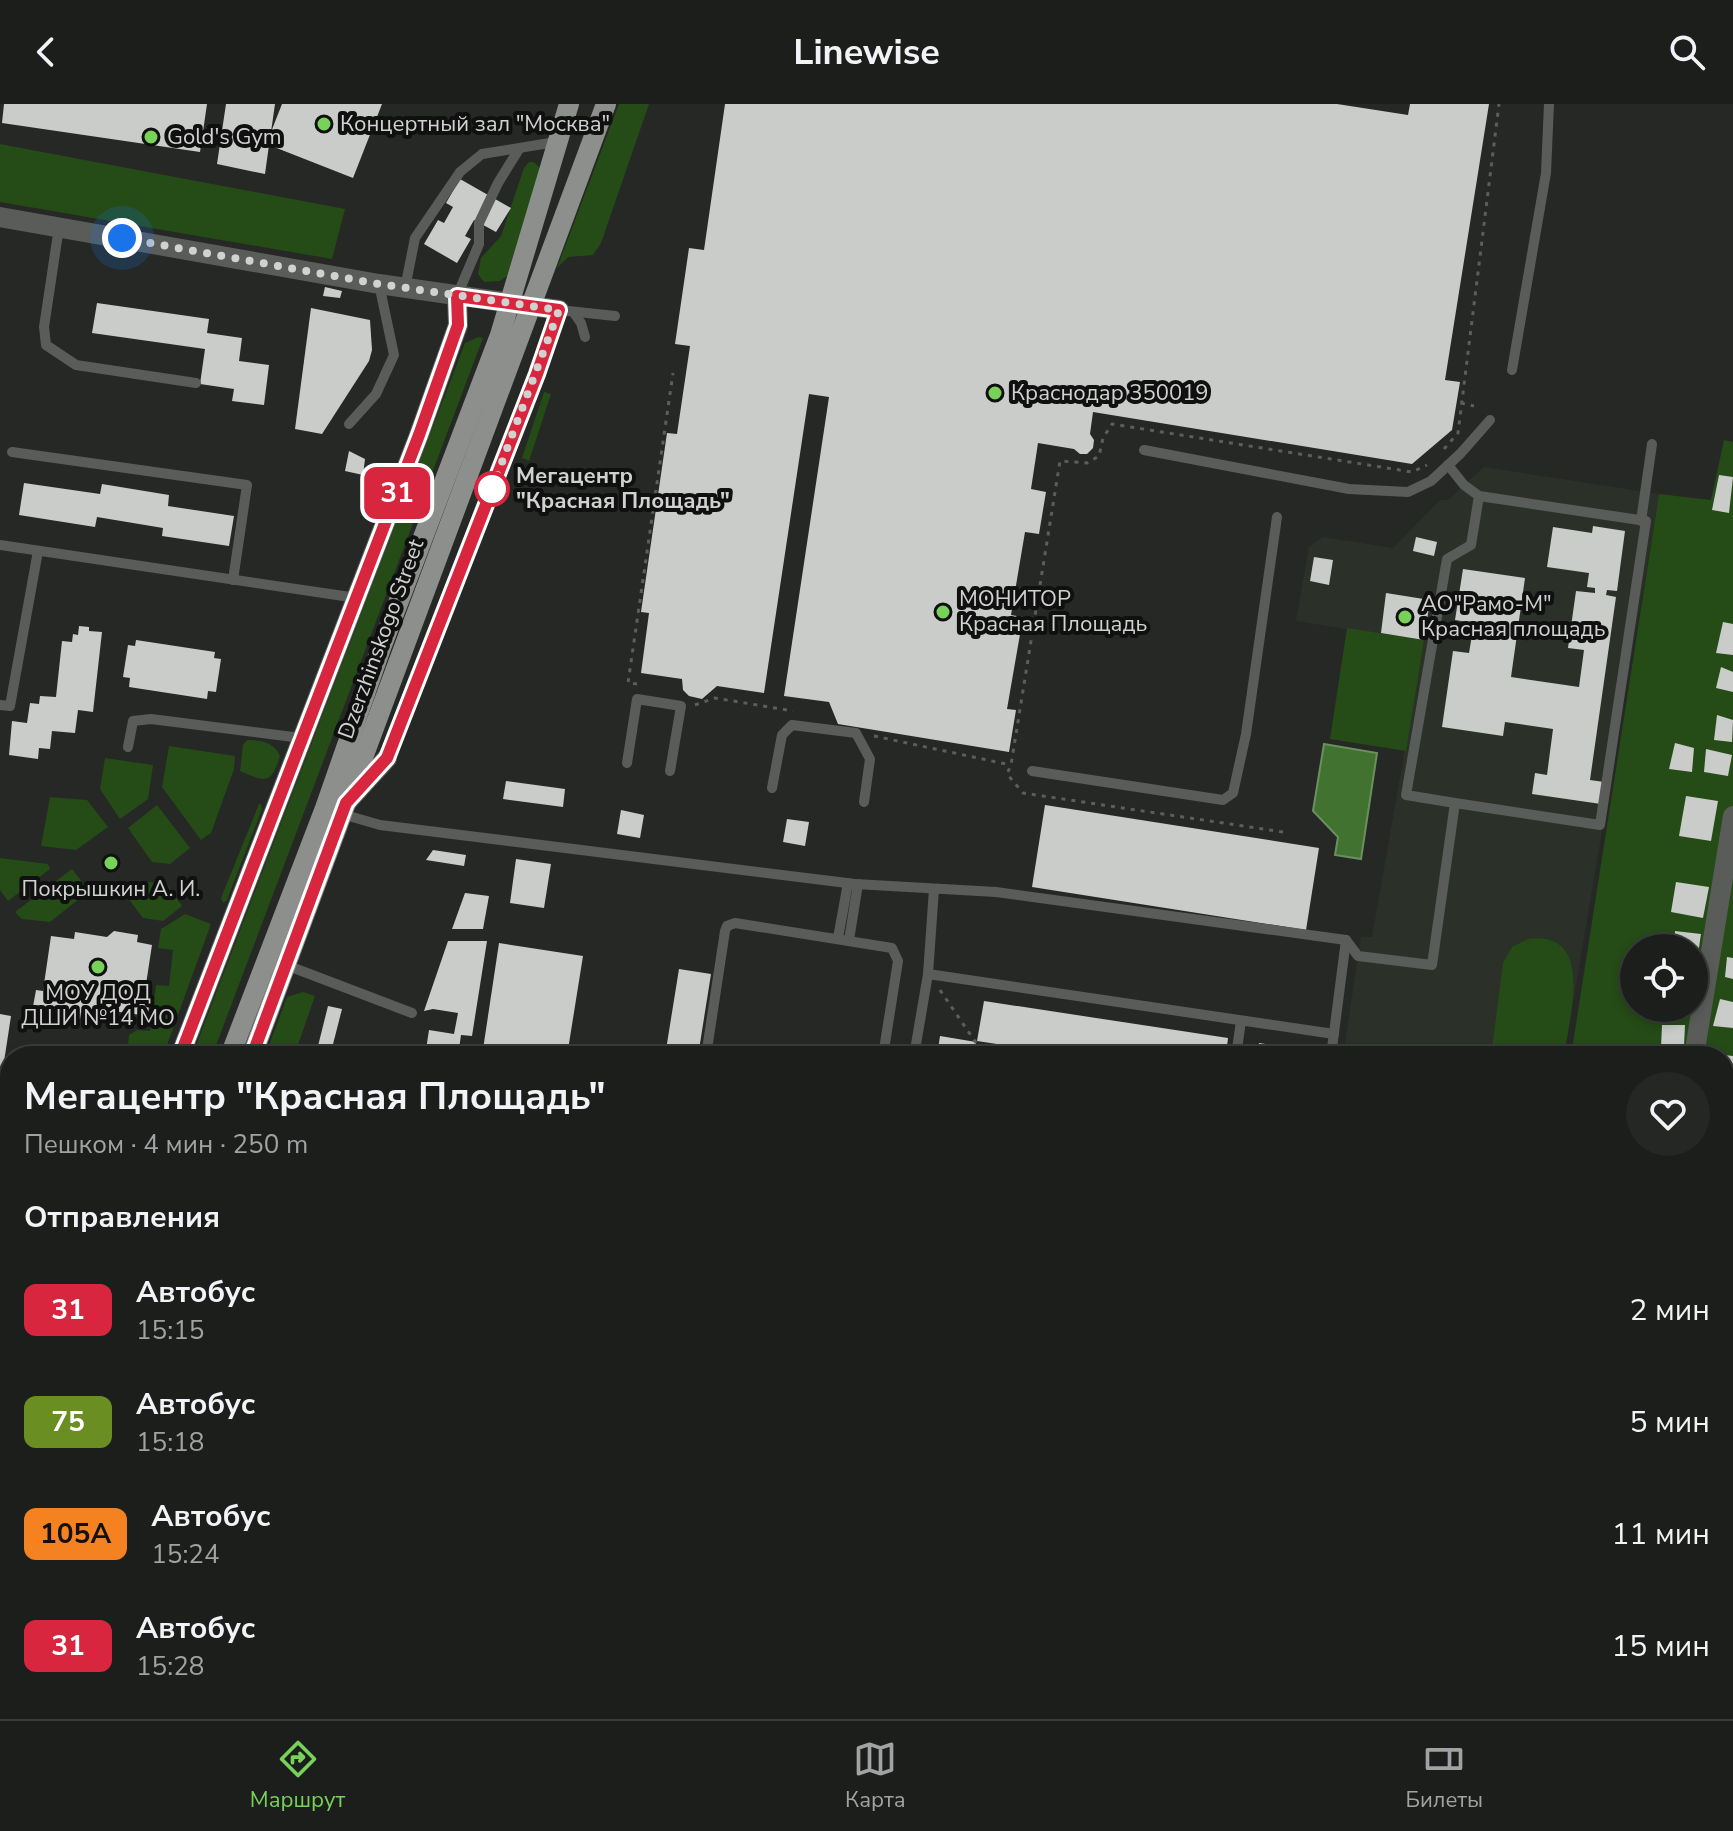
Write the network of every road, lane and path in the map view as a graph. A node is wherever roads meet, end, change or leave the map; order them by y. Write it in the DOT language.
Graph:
graph roads {
  1 [pos="569,104"];
  2 [pos="606,104"];
  3 [pos="1499,104"];
  4 [pos="1549,104"];
  5 [pos="556,142"];
  6 [pos="519,149"];
  7 [pos="0,217"];
  8 [pos="59,227"];
  9 [pos="379,284"];
  10 [pos="405,288"];
  11 [pos="457,296"];
  12 [pos="520,306"];
  13 [pos="566,312"];
  14 [pos="615,316"];
  15 [pos="585,337"];
  16 [pos="1512,370"];
  17 [pos="673,373"];
  18 [pos="196,383"];
  19 [pos="1461,403"];
  20 [pos="1474,406"];
  21 [pos="1490,420"];
  22 [pos="349,424"];
  23 [pos="1652,444"];
  24 [pos="1144,450"];
  25 [pos="12,452"];
  26 [pos="1442,452"];
  27 [pos="1434,461"];
  28 [pos="1448,465"];
  29 [pos="1479,496"];
  30 [pos="1277,517"];
  31 [pos="1641,521"];
  32 [pos="0,545"];
  33 [pos="38,551"];
  34 [pos="233,580"];
  35 [pos="357,598"];
  36 [pos="642,685"];
  37 [pos="0,705"];
  38 [pos="694,705"];
  39 [pos="807,713"];
  40 [pos="873,735"];
  41 [pos="301,738"];
  42 [pos="128,747"];
  43 [pos="387,758"];
  44 [pos="627,763"];
  45 [pos="1011,765"];
  46 [pos="670,771"];
  47 [pos="1032,771"];
  48 [pos="772,788"];
  49 [pos="864,802"];
  50 [pos="1455,803"];
  51 [pos="344,809"];
  52 [pos="1733,816"];
  53 [pos="1283,832"];
  54 [pos="853,884"];
  55 [pos="934,889"];
  56 [pos="844,939"];
  57 [pos="1346,940"];
  58 [pos="286,965"];
  59 [pos="928,974"];
  60 [pos="412,1013"];
  61 [pos="1241,1021"];
  62 [pos="1334,1034"];
  63 [pos="184,1046"];
  64 [pos="234,1046"];
  65 [pos="256,1046"];
  66 [pos="708,1046"];
  67 [pos="884,1046"];
  68 [pos="916,1046"];
  69 [pos="978,1046"];
  70 [pos="1237,1046"];
  71 [pos="1332,1046"];
  72 [pos="1696,1046"];
  1 -- 5 [label="main road, Dzerzhinskogo Street"];
  2 -- 12 [label="main road, Dzerzhinskogo Street"];
  3 -- 19 [label="path"];
  4 -- 16 [label="lane"];
  5 -- 6 [label="lane"];
  5 -- 12 [label="main road, Dzerzhinskogo Street"];
  6 -- 10 [label="lane"];
  6 -- 11 [label="lane"];
  7 -- 8 [label="street"];
  8 -- 9 [label="street"];
  8 -- 18 [label="lane"];
  9 -- 10 [label="street"];
  9 -- 22 [label="lane"];
  10 -- 11 [label="street"];
  11 -- 12 [label="street"];
  11 -- 35 [label="street, Dzerzhinskogo Street"];
  12 -- 13 [label="street"];
  12 -- 51 [label="main road, Dzerzhinskogo Street"];
  12 -- 64 [label="main road, Dzerzhinskogo Street"];
  13 -- 14 [label="lane"];
  13 -- 15 [label="lane"];
  13 -- 43 [label="lane"];
  17 -- 36 [label="path"];
  19 -- 20 [label="path"];
  19 -- 26 [label="path"];
  21 -- 28 [label="lane"];
  23 -- 31 [label="lane"];
  24 -- 28 [label="lane"];
  25 -- 34 [label="lane"];
  27 -- 45 [label="path"];
  28 -- 29 [label="lane"];
  29 -- 31 [label="lane"];
  29 -- 50 [label="lane"];
  30 -- 47 [label="lane"];
  31 -- 50 [label="lane"];
  32 -- 33 [label="lane"];
  33 -- 34 [label="lane"];
  33 -- 37 [label="lane"];
  34 -- 35 [label="lane"];
  35 -- 41 [label="street, Dzerzhinskogo Street"];
  38 -- 39 [label="path"];
  40 -- 45 [label="path"];
  41 -- 42 [label="lane"];
  41 -- 63 [label="street, Dzerzhinskogo Street"];
  43 -- 51 [label="street"];
  44 -- 46 [label="lane"];
  45 -- 53 [label="path"];
  48 -- 49 [label="lane"];
  50 -- 57 [label="lane"];
  51 -- 54 [label="lane"];
  51 -- 58 [label="main road, Dzerzhinskogo Street"];
  52 -- 72 [label="street"];
  54 -- 55 [label="lane"];
  54 -- 56 [label="lane"];
  55 -- 57 [label="lane"];
  55 -- 59 [label="lane"];
  56 -- 66 [label="lane"];
  56 -- 67 [label="lane"];
  57 -- 62 [label="lane"];
  58 -- 60 [label="lane"];
  58 -- 65 [label="main road, Dzerzhinskogo Street"];
  59 -- 61 [label="lane"];
  59 -- 68 [label="lane"];
  59 -- 69 [label="path"];
  61 -- 62 [label="lane"];
  61 -- 70 [label="lane"];
  62 -- 71 [label="lane"];
}
